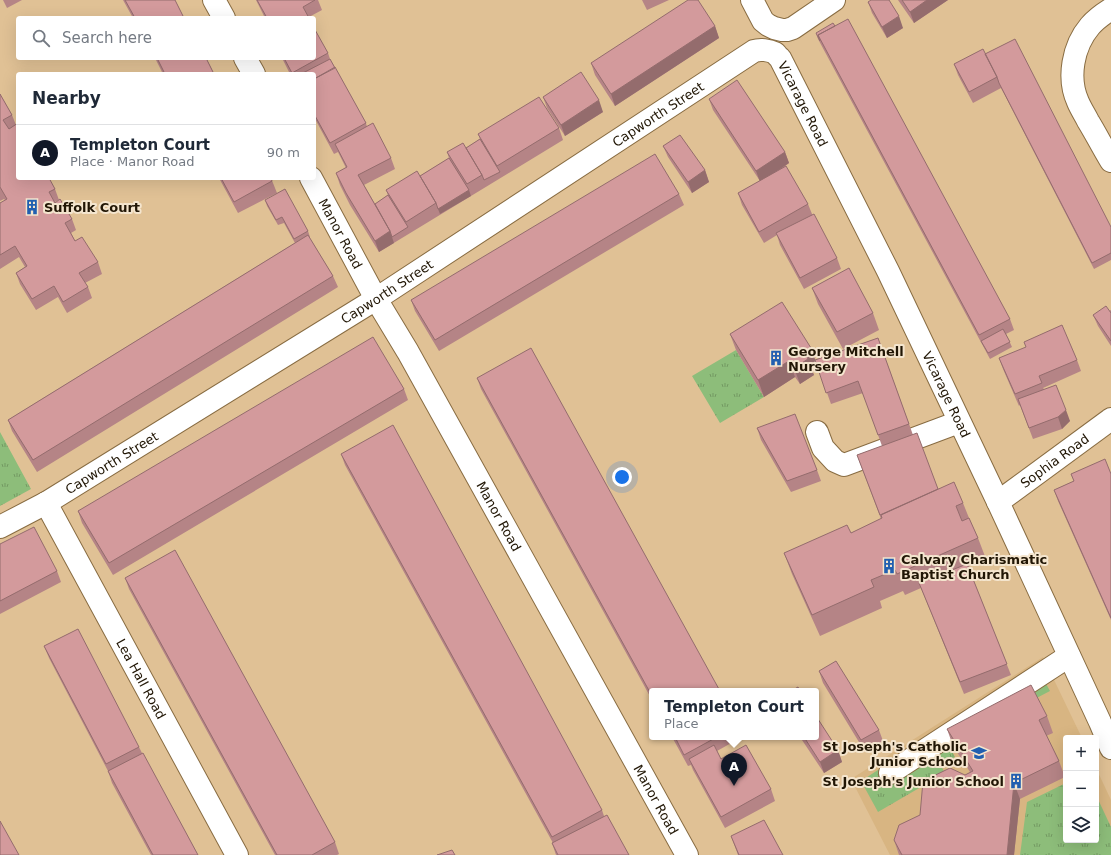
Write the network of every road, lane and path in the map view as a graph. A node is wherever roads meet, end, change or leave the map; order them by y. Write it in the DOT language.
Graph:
graph roads {
  1 [pos="214,0"];
  2 [pos="752,0"];
  3 [pos="834,0"];
  4 [pos="1111,9"];
  5 [pos="223,16"];
  6 [pos="768,51"];
  7 [pos="246,60"];
  8 [pos="253,72"];
  9 [pos="1111,161"];
  10 [pos="312,180"];
  11 [pos="376,299"];
  12 [pos="1111,419"];
  13 [pos="959,422"];
  14 [pos="817,432"];
  15 [pos="998,502"];
  16 [pos="46,503"];
  17 [pos="0,527"];
  18 [pos="1069,656"];
  19 [pos="1106,718"];
  20 [pos="1111,748"];
  21 [pos="890,772"];
  22 [pos="237,855"];
  23 [pos="686,855"];
  1 -- 5 [label="street"];
  2 -- 3 [label="street"];
  4 -- 9 [label="street"];
  6 -- 11 [label="street, Capworth Street"];
  6 -- 13 [label="street, Vicarage Road"];
  7 -- 8 [label="street"];
  10 -- 11 [label="street, Manor Road"];
  11 -- 16 [label="street, Capworth Street"];
  11 -- 23 [label="street, Manor Road"];
  12 -- 15 [label="street, Sophia Road"];
  13 -- 14 [label="street"];
  13 -- 15 [label="street, Vicarage Road"];
  15 -- 18 [label="street, Vicarage Road"];
  16 -- 17 [label="street, Capworth Street"];
  16 -- 22 [label="street, Lea Hall Road"];
  18 -- 19 [label="street, Vicarage Road"];
  18 -- 21 [label="street"];
  19 -- 20 [label="street, Vicarage Road"];
}
